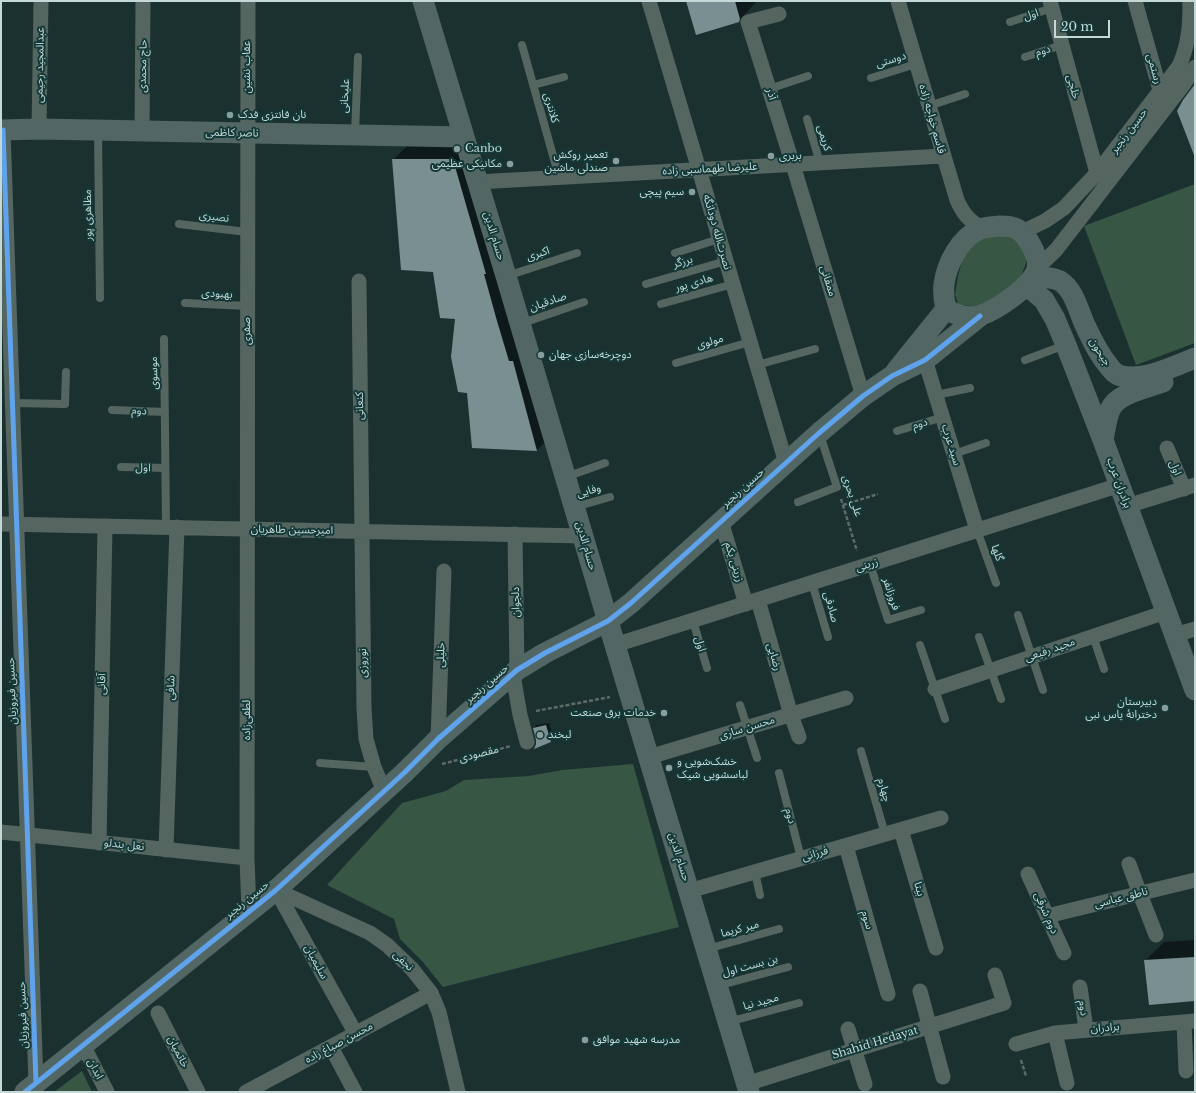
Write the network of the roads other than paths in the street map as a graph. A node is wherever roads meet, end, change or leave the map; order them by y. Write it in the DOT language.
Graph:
graph roads {
  1 [pos="41,1"];
  2 [pos="143,1"];
  3 [pos="248,1"];
  4 [pos="423,1"];
  5 [pos="649,1"];
  6 [pos="898,1"];
  7 [pos="1135,1"];
  8 [pos="1190,1"];
  9 [pos="1051,5"];
  10 [pos="779,14"];
  11 [pos="1010,22"];
  12 [pos="522,45"];
  13 [pos="1062,45"];
  14 [pos="1025,57"];
  15 [pos="358,58"];
  16 [pos="916,64"];
  17 [pos="1195,67"];
  18 [pos="808,76"];
  19 [pos="564,77"];
  20 [pos="871,78"];
  21 [pos="533,85"];
  22 [pos="769,89"];
  23 [pos="1160,90"];
  24 [pos="965,94"];
  25 [pos="928,106"];
  26 [pos="807,119"];
  27 [pos="39,129"];
  28 [pos="2,130"];
  29 [pos="98,131"];
  30 [pos="142,132"];
  31 [pos="247,134"];
  32 [pos="355,135"];
  33 [pos="464,137"];
  34 [pos="943,156"];
  35 [pos="820,163"];
  36 [pos="793,165"];
  37 [pos="699,170"];
  38 [pos="1097,173"];
  39 [pos="560,178"];
  40 [pos="477,182"];
  41 [pos="179,224"];
  42 [pos="981,228"];
  43 [pos="247,232"];
  44 [pos="1022,232"];
  45 [pos="719,239"];
  46 [pos="577,253"];
  47 [pos="675,253"];
  48 [pos="726,261"];
  49 [pos="506,276"];
  50 [pos="1032,276"];
  51 [pos="359,281"];
  52 [pos="646,284"];
  53 [pos="732,284"];
  54 [pos="100,298"];
  55 [pos="584,302"];
  56 [pos="185,303"];
  57 [pos="661,304"];
  58 [pos="247,306"];
  59 [pos="946,309"];
  60 [pos="980,316"];
  61 [pos="520,324"];
  62 [pos="164,339"];
  63 [pos="750,342"];
  64 [pos="1066,345"];
  65 [pos="815,349"];
  66 [pos="1195,358"];
  67 [pos="925,360"];
  68 [pos="1026,360"];
  69 [pos="676,363"];
  70 [pos="757,365"];
  71 [pos="1195,371"];
  72 [pos="66,372"];
  73 [pos="892,376"];
  74 [pos="970,388"];
  75 [pos="936,395"];
  76 [pos="863,396"];
  77 [pos="12,403"];
  78 [pos="112,410"];
  79 [pos="165,412"];
  80 [pos="942,417"];
  81 [pos="897,431"];
  82 [pos="819,433"];
  83 [pos="1103,440"];
  84 [pos="986,443"];
  85 [pos="1167,448"];
  86 [pos="954,454"];
  87 [pos="605,463"];
  88 [pos="786,463"];
  89 [pos="121,467"];
  90 [pos="166,468"];
  91 [pos="566,477"];
  92 [pos="1120,485"];
  93 [pos="1189,487"];
  94 [pos="610,497"];
  95 [pos="798,502"];
  96 [pos="1127,506"];
  97 [pos="575,507"];
  98 [pos="722,521"];
  99 [pos="1,524"];
  100 [pos="17,524"];
  101 [pos="105,526"];
  102 [pos="171,527"];
  103 [pos="247,529"];
  104 [pos="977,530"];
  105 [pos="361,531"];
  106 [pos="515,534"];
  107 [pos="583,536"];
  108 [pos="866,566"];
  109 [pos="444,571"];
  110 [pos="812,583"];
  111 [pos="996,584"];
  112 [pos="752,602"];
  113 [pos="921,610"];
  114 [pos="1166,612"];
  115 [pos="1018,615"];
  116 [pos="608,621"];
  117 [pos="693,621"];
  118 [pos="1195,629"];
  119 [pos="1175,635"];
  120 [pos="1093,636"];
  121 [pos="828,637"];
  122 [pos="979,637"];
  123 [pos="920,645"];
  124 [pos="615,646"];
  125 [pos="1032,656"];
  126 [pos="708,668"];
  127 [pos="1104,669"];
  128 [pos="991,670"];
  129 [pos="515,673"];
  130 [pos="935,689"];
  131 [pos="1043,690"];
  132 [pos="1195,690"];
  133 [pos="846,698"];
  134 [pos="1000,699"];
  135 [pos="740,705"];
  136 [pos="791,714"];
  137 [pos="945,719"];
  138 [pos="747,727"];
  139 [pos="799,737"];
  140 [pos="438,739"];
  141 [pos="527,742"];
  142 [pos="861,751"];
  143 [pos="649,757"];
  144 [pos="757,758"];
  145 [pos="320,763"];
  146 [pos="374,767"];
  147 [pos="779,773"];
  148 [pos="384,791"];
  149 [pos="941,818"];
  150 [pos="902,830"];
  151 [pos="1,832"];
  152 [pos="885,834"];
  153 [pos="27,835"];
  154 [pos="99,843"];
  155 [pos="846,846"];
  156 [pos="166,850"];
  157 [pos="247,858"];
  158 [pos="801,858"];
  159 [pos="1129,864"];
  160 [pos="755,872"];
  161 [pos="1028,874"];
  162 [pos="1195,880"];
  163 [pos="276,890"];
  164 [pos="689,891"];
  165 [pos="1140,894"];
  166 [pos="760,895"];
  167 [pos="249,911"];
  168 [pos="1047,916"];
  169 [pos="779,929"];
  170 [pos="1156,935"];
  171 [pos="936,948"];
  172 [pos="706,949"];
  173 [pos="1064,953"];
  174 [pos="788,967"];
  175 [pos="995,975"];
  176 [pos="717,986"];
  177 [pos="1080,987"];
  178 [pos="920,991"];
  179 [pos="432,993"];
  180 [pos="888,994"];
  181 [pos="799,1004"];
  182 [pos="158,1013"];
  183 [pos="1189,1021"];
  184 [pos="728,1022"];
  185 [pos="930,1026"];
  186 [pos="848,1029"];
  187 [pos="1086,1029"];
  188 [pos="1055,1033"];
  189 [pos="356,1034"];
  190 [pos="1016,1044"];
  191 [pos="82,1046"];
  192 [pos="331,1047"];
  193 [pos="854,1050"];
  194 [pos="1186,1071"];
  195 [pos="943,1077"];
  196 [pos="1067,1083"];
  197 [pos="865,1084"];
  198 [pos="30,1088"];
  199 [pos="263,1088"];
  200 [pos="747,1088"];
  201 [pos="107,1092"];
  202 [pos="198,1092"];
  203 [pos="246,1092"];
  204 [pos="355,1092"];
  205 [pos="458,1092"];
  1 -- 27 [label="street, عبدالمجید رحیمی"];
  2 -- 30 [label="street, حاج محمدی"];
  3 -- 31 [label="street, عقاب نشین"];
  4 -- 33 [label="street, حسام الدین"];
  5 -- 37 [label="street, نصرت‌الله دودانگه"];
  6 -- 16 [label="street, قاسم خواجه زاده"];
  7 -- 23 [label="street, رستمی"];
  8 -- 23 [label="street, حسین رنجبر"];
  9 -- 11 [label="lane, اول"];
  9 -- 13 [label="street, خلجی"];
  10 -- 22 [label="street, آذر"];
  12 -- 21 [label="lane, کلانتری"];
  13 -- 14 [label="lane, دوم"];
  13 -- 38 [label="street, خلجی"];
  15 -- 32 [label="lane, علیخانی"];
  16 -- 20 [label="lane, دوستی"];
  16 -- 25 [label="street, قاسم خواجه زاده"];
  17 -- 50 [label="street, حسین رنجبر"];
  18 -- 22 [label="lane"];
  19 -- 21 [label="lane"];
  21 -- 39 [label="lane, کلانتری"];
  22 -- 36 [label="street, آذر"];
  23 -- 38 [label="street, حسین رنجبر"];
  24 -- 25 [label="lane"];
  25 -- 34 [label="street, قاسم خواجه زاده"];
  26 -- 35 [label="lane, کریمی"];
  27 -- 28 [label="street, ناصر کاظمی"];
  27 -- 29 [label="street, ناصر کاظمی"];
  28 -- 77 [label="street, حسین فیروزیان"];
  29 -- 30 [label="street, ناصر کاظمی"];
  29 -- 54 [label="lane, مظاهری پور"];
  30 -- 31 [label="street, ناصر کاظمی"];
  31 -- 32 [label="street, ناصر کاظمی"];
  31 -- 43 [label="street, صفری"];
  32 -- 33 [label="street, ناصر کاظمی"];
  33 -- 40 [label="street, حسام الدین"];
  34 -- 35 [label="street, علیرضا طهماسبی زاده"];
  34 -- 42 [label="street, قاسم خواجه زاده"];
  35 -- 36 [label="street, علیرضا طهماسبی زاده"];
  36 -- 37 [label="street, علیرضا طهماسبی زاده"];
  36 -- 76 [label="street, ممقانی"];
  37 -- 39 [label="street, علیرضا طهماسبی زاده"];
  37 -- 45 [label="street, نصرت‌الله دودانگه"];
  38 -- 44 [label="street, حسین رنجبر"];
  39 -- 40 [label="street, علیرضا طهماسبی زاده"];
  40 -- 49 [label="street, حسام الدین"];
  41 -- 43 [label="lane, نصیری"];
  42 -- 44 [label="street"];
  42 -- 59 [label="street"];
  43 -- 58 [label="street, صفری"];
  44 -- 50 [label="street"];
  45 -- 47 [label="lane"];
  45 -- 48 [label="street, نصرت‌الله دودانگه"];
  46 -- 49 [label="lane, اکبری"];
  48 -- 52 [label="lane, برزگر"];
  48 -- 53 [label="street, نصرت‌الله دودانگه"];
  49 -- 61 [label="street, حسام الدین"];
  50 -- 60 [label="street"];
  50 -- 64 [label="street, برادران عرب"];
  50 -- 66 [label="street, جیحون"];
  51 -- 105 [label="street, کنعانی"];
  53 -- 57 [label="lane, هادی پور"];
  53 -- 63 [label="street, نصرت‌الله دودانگه"];
  55 -- 61 [label="lane, صادقیان"];
  56 -- 58 [label="lane, بهبودی"];
  58 -- 103 [label="street, صفری"];
  59 -- 60 [label="street"];
  59 -- 73 [label="street, حسین رنجبر"];
  60 -- 67 [label="street, حسین رنجبر"];
  61 -- 91 [label="street, حسام الدین"];
  62 -- 79 [label="lane, موسوی"];
  63 -- 69 [label="lane, مولوی"];
  63 -- 70 [label="street, نصرت‌الله دودانگه"];
  64 -- 68 [label="lane"];
  64 -- 83 [label="street, برادران عرب"];
  65 -- 70 [label="lane"];
  67 -- 73 [label="street, حسین رنجبر"];
  67 -- 75 [label="street, سید عرب"];
  70 -- 88 [label="street, نصرت‌الله دودانگه"];
  71 -- 83 [label="street"];
  72 -- 77 [label="lane"];
  73 -- 76 [label="street, حسین رنجبر"];
  74 -- 75 [label="lane"];
  75 -- 80 [label="street, سید عرب"];
  76 -- 82 [label="street, حسین رنجبر"];
  77 -- 100 [label="street, حسین فیروزیان"];
  78 -- 79 [label="lane, دوم"];
  79 -- 90 [label="lane, موسوی"];
  80 -- 81 [label="lane, دوم"];
  80 -- 86 [label="street, سید عرب"];
  82 -- 88 [label="street, حسین رنجبر"];
  82 -- 95 [label="lane, علی بحری"];
  83 -- 92 [label="street, برادران عرب"];
  84 -- 86 [label="lane"];
  85 -- 93 [label="street, اول"];
  86 -- 104 [label="street, سید عرب"];
  87 -- 91 [label="lane"];
  88 -- 98 [label="street, حسین رنجبر"];
  89 -- 90 [label="lane, اول"];
  90 -- 102 [label="lane, موسوی"];
  91 -- 97 [label="street, حسام الدین"];
  92 -- 96 [label="street, برادران عرب"];
  92 -- 104 [label="street, زرینی"];
  93 -- 96 [label="street"];
  94 -- 97 [label="lane, وفایی"];
  96 -- 114 [label="street, برادران عرب"];
  97 -- 107 [label="street, حسام الدین"];
  98 -- 112 [label="street, زرینی یکم"];
  98 -- 116 [label="street, حسین رنجبر"];
  99 -- 100 [label="street, امیرحسین طاهریان"];
  100 -- 101 [label="street, امیرحسین طاهریان"];
  100 -- 153 [label="street, حسین فیروزیان"];
  101 -- 102 [label="street, امیرحسین طاهریان"];
  101 -- 154 [label="street, آقانی"];
  102 -- 103 [label="street, امیرحسین طاهریان"];
  102 -- 156 [label="street, شافی"];
  103 -- 105 [label="street, امیرحسین طاهریان"];
  103 -- 157 [label="street, لطفی‌زاده"];
  104 -- 108 [label="street, زرینی"];
  104 -- 111 [label="lane, گلها"];
  105 -- 106 [label="street, امیرحسین طاهریان"];
  105 -- 146 [label="street, نوروزی"];
  106 -- 107 [label="street, امیرحسین طاهریان"];
  106 -- 129 [label="street, دلجوان"];
  107 -- 116 [label="street, حسام الدین"];
  108 -- 110 [label="street, زرینی"];
  108 -- 113 [label="lane, فروزانفر"];
  109 -- 140 [label="street, خلیلی"];
  110 -- 112 [label="street, زرینی"];
  110 -- 121 [label="lane, صادقی"];
  112 -- 117 [label="street, زرینی"];
  112 -- 136 [label="street, رضایی"];
  114 -- 119 [label="street, برادران عرب"];
  114 -- 120 [label="street, مجید رفیعی"];
  115 -- 125 [label="lane"];
  116 -- 124 [label="street, حسام الدین"];
  116 -- 129 [label="street, حسین رنجبر"];
  117 -- 124 [label="street, زرینی"];
  117 -- 126 [label="lane, اول"];
  118 -- 119 [label="street"];
  119 -- 132 [label="street, برادران عرب"];
  120 -- 125 [label="street, مجید رفیعی"];
  120 -- 127 [label="lane"];
  122 -- 128 [label="lane"];
  123 -- 130 [label="lane"];
  124 -- 143 [label="street, حسام الدین"];
  125 -- 128 [label="street, مجید رفیعی"];
  125 -- 131 [label="lane"];
  128 -- 130 [label="street, مجید رفیعی"];
  128 -- 134 [label="lane"];
  129 -- 140 [label="street, حسین رنجبر"];
  129 -- 141 [label="street"];
  130 -- 137 [label="lane"];
  133 -- 136 [label="street, محسن ساری"];
  135 -- 138 [label="lane"];
  136 -- 138 [label="street, محسن ساری"];
  136 -- 139 [label="street, رضایی"];
  138 -- 143 [label="street, محسن ساری"];
  138 -- 144 [label="lane"];
  140 -- 148 [label="street, حسین رنجبر"];
  142 -- 152 [label="lane, چهارم"];
  143 -- 164 [label="street, حسام الدین"];
  145 -- 146 [label="lane"];
  146 -- 148 [label="street, نوروزی"];
  147 -- 158 [label="lane, دوم"];
  148 -- 163 [label="street, حسین رنجبر"];
  149 -- 150 [label="street, فرزانی"];
  150 -- 152 [label="street, فرزانی"];
  150 -- 171 [label="street, بیتا"];
  151 -- 153 [label="street, نعل بندلو"];
  152 -- 155 [label="street, فرزانی"];
  153 -- 154 [label="street, نعل بندلو"];
  153 -- 198 [label="street, حسین فیروزیان"];
  154 -- 156 [label="street, نعل بندلو"];
  155 -- 158 [label="street, فرزانی"];
  155 -- 180 [label="street, سوم"];
  156 -- 157 [label="street, نعل بندلو"];
  157 -- 167 [label="street, لطفی‌زاده"];
  158 -- 160 [label="street, فرزانی"];
  159 -- 165 [label="street"];
  160 -- 164 [label="street, فرزانی"];
  160 -- 166 [label="lane"];
  161 -- 168 [label="street, دوم شرقی"];
  162 -- 165 [label="street, ناطق عباسی"];
  163 -- 167 [label="street, حسین رنجبر"];
  163 -- 179 [label="street, نجفی"];
  163 -- 189 [label="street, سلیمیان"];
  164 -- 172 [label="street, حسام الدین"];
  165 -- 168 [label="street, ناطق عباسی"];
  165 -- 170 [label="street"];
  167 -- 191 [label="street, حسین رنجبر"];
  168 -- 173 [label="street, دوم شرقی"];
  169 -- 172 [label="lane, میر کریما"];
  172 -- 176 [label="street, حسام الدین"];
  174 -- 176 [label="lane, بن بست اول"];
  175 -- 185 [label="street, Shahid Hedayat"];
  176 -- 184 [label="street, حسام الدین"];
  177 -- 187 [label="street, دوم"];
  178 -- 185 [label="street"];
  179 -- 189 [label="street, محسن صباغ زاده"];
  179 -- 205 [label="street, نجفی"];
  181 -- 184 [label="lane, مجید نیا"];
  182 -- 202 [label="street, خاتمیان"];
  183 -- 187 [label="street, برادران"];
  183 -- 194 [label="street"];
  184 -- 200 [label="street, حسام الدین"];
  185 -- 193 [label="street, Shahid Hedayat"];
  185 -- 195 [label="street"];
  186 -- 193 [label="street"];
  187 -- 188 [label="street, برادران"];
  188 -- 190 [label="street, برادران"];
  188 -- 196 [label="street"];
  189 -- 192 [label="street, محسن صباغ زاده"];
  191 -- 198 [label="street, حسین رنجبر"];
  191 -- 201 [label="street, ابدان"];
  192 -- 199 [label="street, محسن صباغ زاده"];
  192 -- 204 [label="street"];
  193 -- 197 [label="street"];
  193 -- 200 [label="street, Shahid Hedayat"];
  199 -- 203 [label="street, محسن صباغ زاده"];
}
